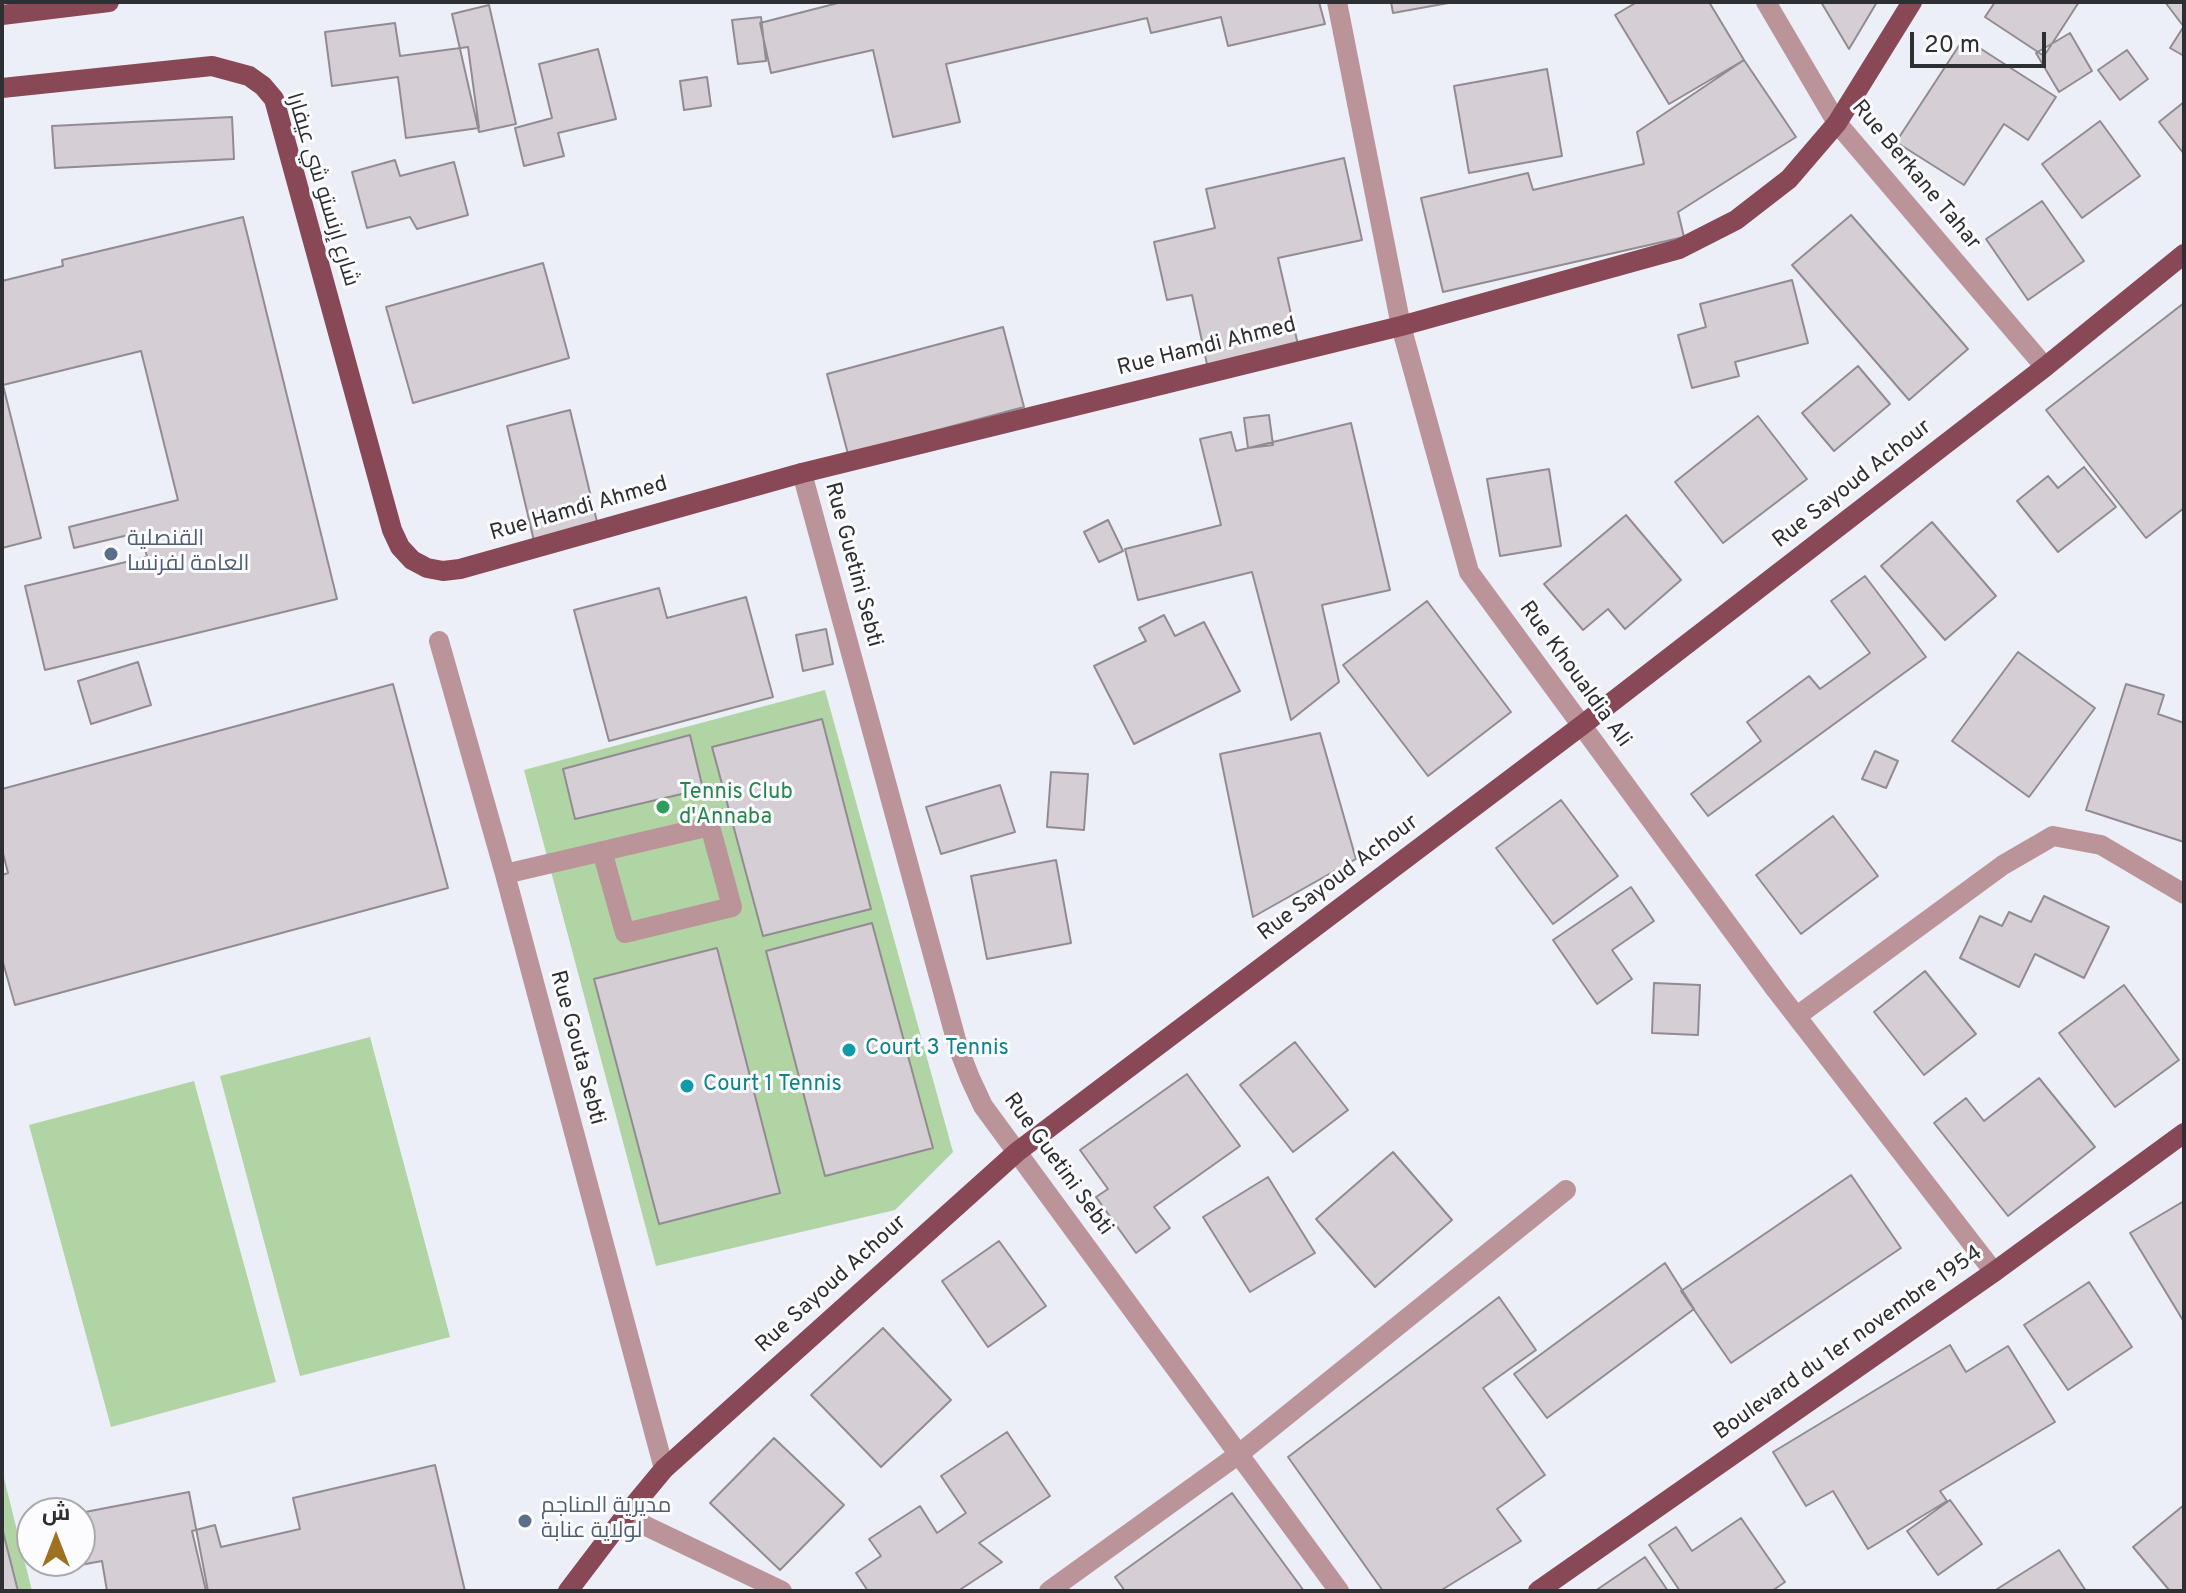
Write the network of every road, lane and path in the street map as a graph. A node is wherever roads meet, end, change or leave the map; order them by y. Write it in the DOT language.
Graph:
graph roads {
  1 [pos="109,2"];
  2 [pos="1337,2"];
  3 [pos="1766,2"];
  4 [pos="1912,2"];
  5 [pos="2,15"];
  6 [pos="2,88"];
  7 [pos="1837,123"];
  8 [pos="2184,254"];
  9 [pos="1401,326"];
  10 [pos="2045,367"];
  11 [pos="802,473"];
  12 [pos="412,560"];
  13 [pos="439,641"];
  14 [pos="1581,726"];
  15 [pos="602,851"];
  16 [pos="505,874"];
  17 [pos="2184,894"];
  18 [pos="1797,1016"];
  19 [pos="2184,1133"];
  20 [pos="1017,1152"];
  21 [pos="1566,1190"];
  22 [pos="1994,1272"];
  23 [pos="1239,1454"];
  24 [pos="664,1469"];
  25 [pos="625,1516"];
  26 [pos="568,1591"];
  27 [pos="782,1591"];
  28 [pos="1049,1591"];
  29 [pos="1339,1591"];
  30 [pos="1538,1591"];
  1 -- 5 [label="main road"];
  2 -- 9 [label="street, Rue Khoualdia Ali"];
  3 -- 7 [label="street, Rue Berkane Tahar"];
  4 -- 7 [label="main road, Rue Hamdi Ahmed"];
  6 -- 12 [label="main road, شارع إرنستو شي عيفارا"];
  7 -- 9 [label="main road, Rue Hamdi Ahmed"];
  7 -- 10 [label="street, Rue Berkane Tahar"];
  8 -- 10 [label="main road, Rue Sayoud Achour"];
  9 -- 11 [label="main road, Rue Hamdi Ahmed"];
  9 -- 14 [label="street, Rue Khoualdia Ali"];
  10 -- 14 [label="main road, Rue Sayoud Achour"];
  11 -- 12 [label="main road, Rue Hamdi Ahmed"];
  11 -- 20 [label="street, Rue Guetini Sebti"];
  13 -- 16 [label="street, Rue Gouta Sebti"];
  14 -- 18 [label="street, Rue Khoualdia Ali"];
  14 -- 20 [label="main road, Rue Sayoud Achour"];
  15 -- 15 [label="street"];
  15 -- 16 [label="street"];
  16 -- 24 [label="street, Rue Gouta Sebti"];
  17 -- 18 [label="street"];
  18 -- 22 [label="street, Rue Khoualdia Ali"];
  19 -- 22 [label="main road, Boulevard du 1er novembre 1954"];
  20 -- 23 [label="street, Rue Guetini Sebti"];
  20 -- 24 [label="main road, Rue Sayoud Achour"];
  21 -- 23 [label="street"];
  22 -- 30 [label="main road, Boulevard du 1er novembre 1954"];
  23 -- 28 [label="street"];
  23 -- 29 [label="street, Rue Guetini Sebti"];
  24 -- 25 [label="main road, Rue Sayoud Achour"];
  25 -- 26 [label="main road, Rue Sayoud Achour"];
  25 -- 27 [label="street"];
}
